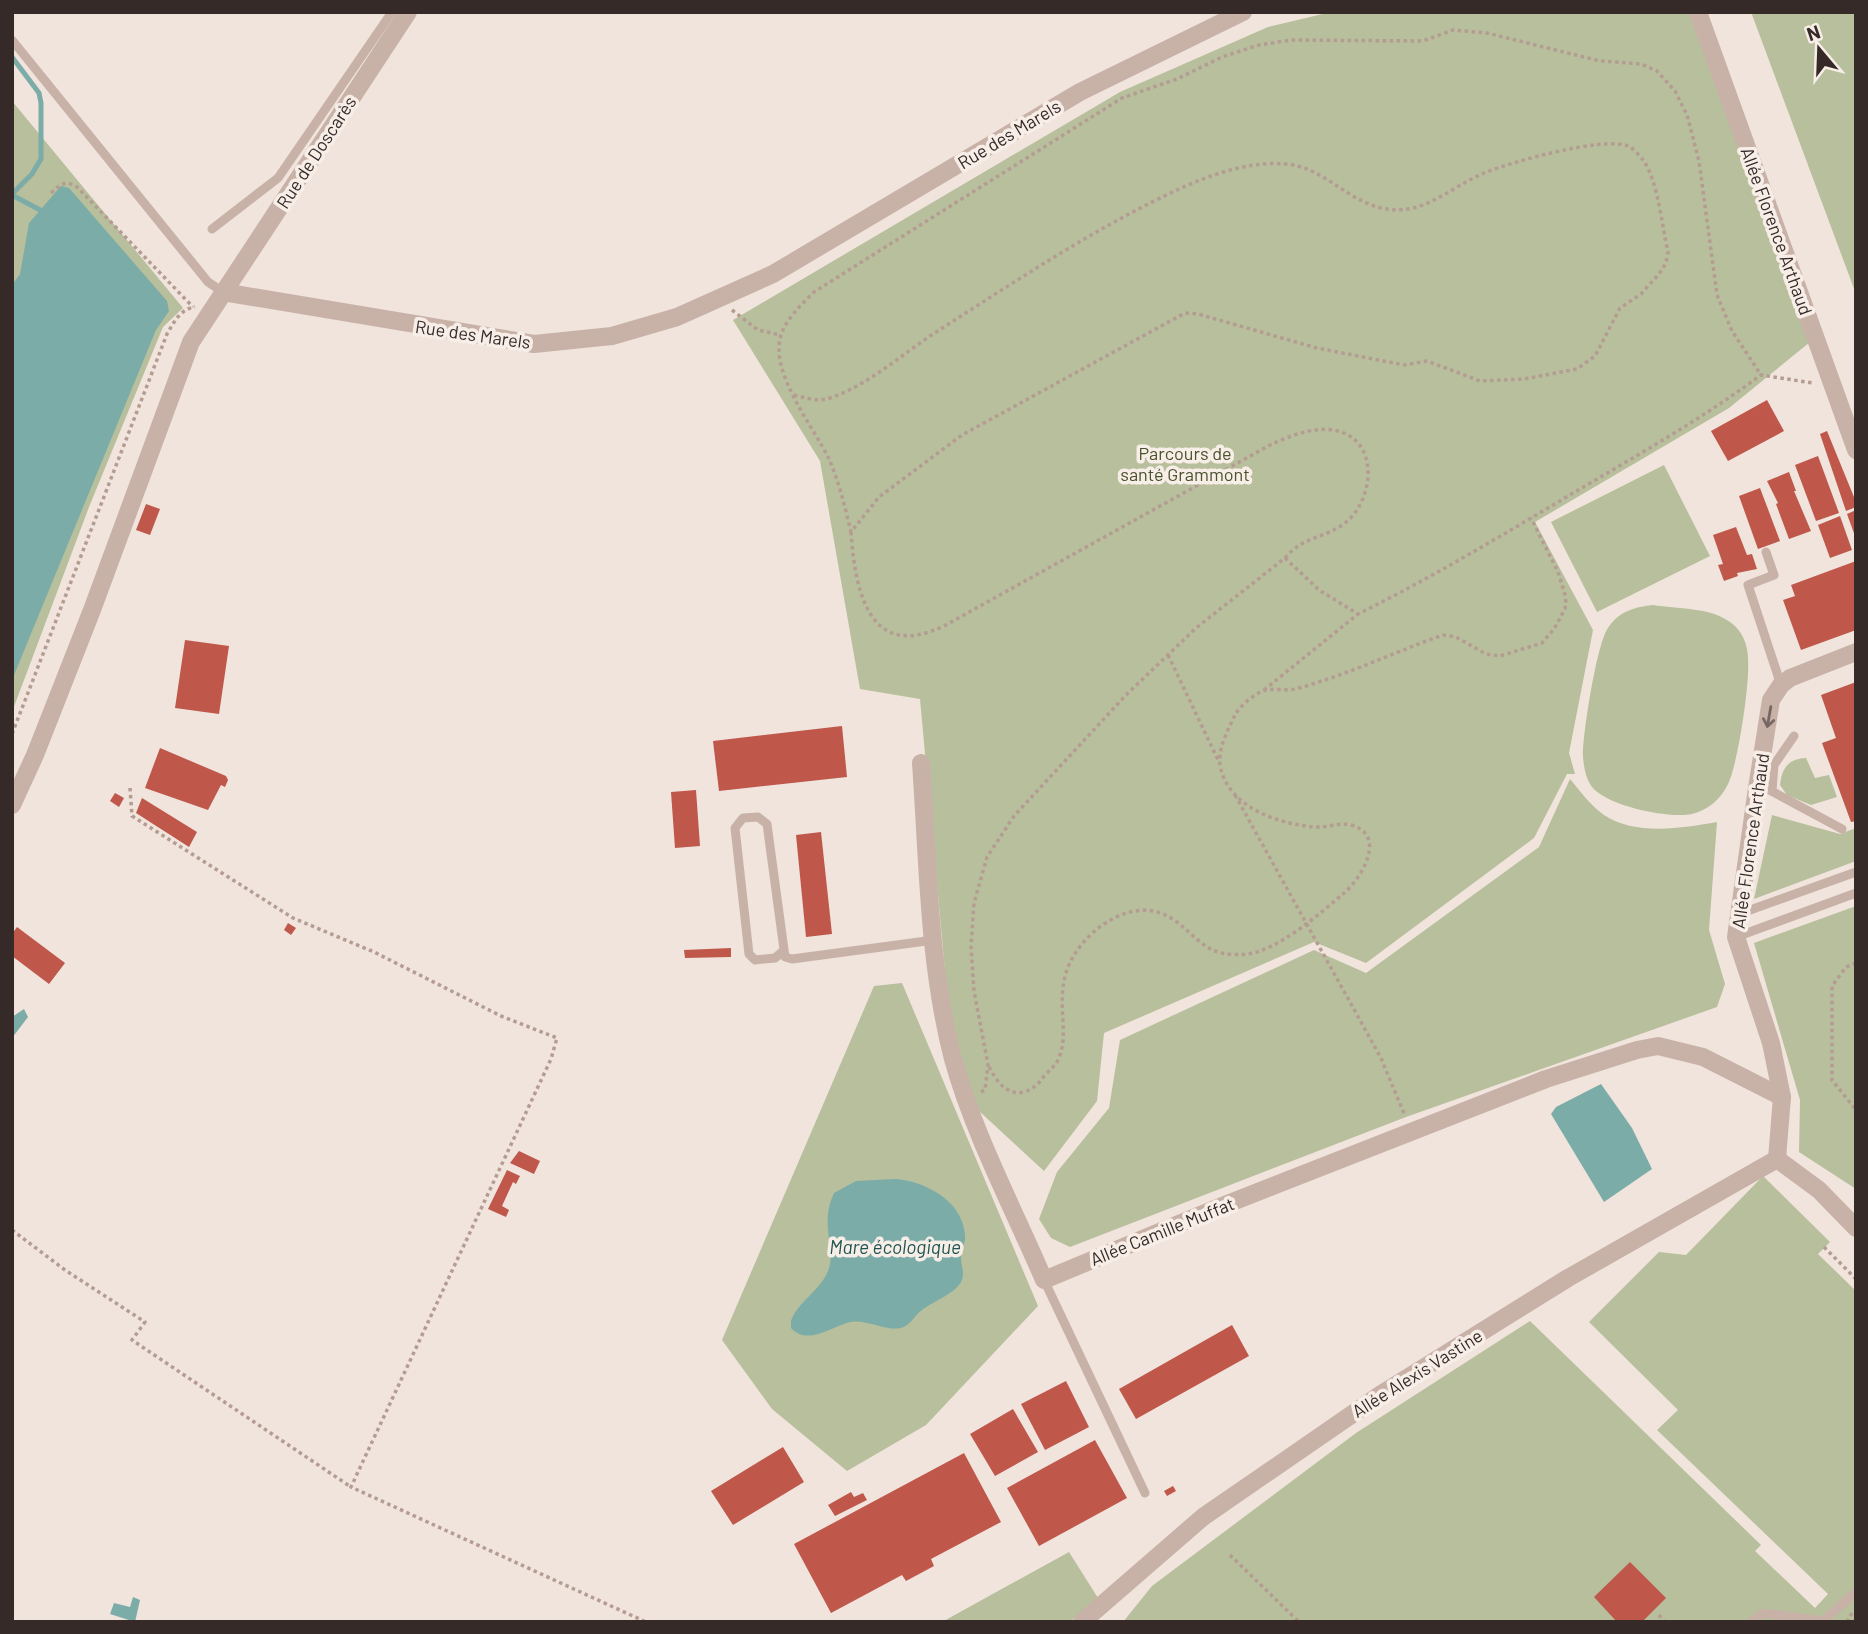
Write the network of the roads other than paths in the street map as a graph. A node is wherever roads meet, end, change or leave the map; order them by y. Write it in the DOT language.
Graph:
graph roads {
  1 [pos="392,12"];
  2 [pos="408,12"];
  3 [pos="1243,12"];
  4 [pos="1698,12"];
  5 [pos="12,40"];
  6 [pos="212,229"];
  7 [pos="223,292"];
  8 [pos="1856,450"];
  9 [pos="1766,552"];
  10 [pos="1856,652"];
  11 [pos="1781,685"];
  12 [pos="1794,736"];
  13 [pos="921,763"];
  14 [pos="1765,790"];
  15 [pos="12,805"];
  16 [pos="1842,829"];
  17 [pos="1856,872"];
  18 [pos="1856,893"];
  19 [pos="1737,915"];
  20 [pos="1736,937"];
  21 [pos="934,940"];
  22 [pos="782,952"];
  23 [pos="1782,1097"];
  24 [pos="1777,1159"];
  25 [pos="1856,1228"];
  26 [pos="1044,1280"];
  27 [pos="1145,1493"];
  28 [pos="1856,1592"];
  29 [pos="1082,1622"];
  30 [pos="1750,1622"];
  1 -- 6 [label="lane"];
  2 -- 7 [label="street, Rue de Doscarès"];
  3 -- 7 [label="street, Rue des Marels"];
  4 -- 8 [label="street, Allée Florence Arthaud"];
  5 -- 7 [label="lane"];
  7 -- 15 [label="street"];
  9 -- 11 [label="lane"];
  10 -- 11 [label="street"];
  11 -- 14 [label="street, Allée Florence Arthaud, one-way"];
  12 -- 14 [label="lane"];
  13 -- 21 [label="street"];
  14 -- 16 [label="lane"];
  14 -- 19 [label="street, Allée Florence Arthaud"];
  17 -- 19 [label="lane"];
  18 -- 20 [label="lane"];
  19 -- 20 [label="street, Allée Florence Arthaud"];
  20 -- 23 [label="street, Allée Florence Arthaud"];
  21 -- 22 [label="lane"];
  21 -- 26 [label="street"];
  22 -- 22 [label="lane"];
  23 -- 24 [label="street, Allée Florence Arthaud"];
  23 -- 26 [label="street, Allée Camille Muffat"];
  24 -- 25 [label="street"];
  24 -- 29 [label="street, Allée Alexis Vastine"];
  26 -- 27 [label="lane"];
  28 -- 30 [label="lane"];
}
